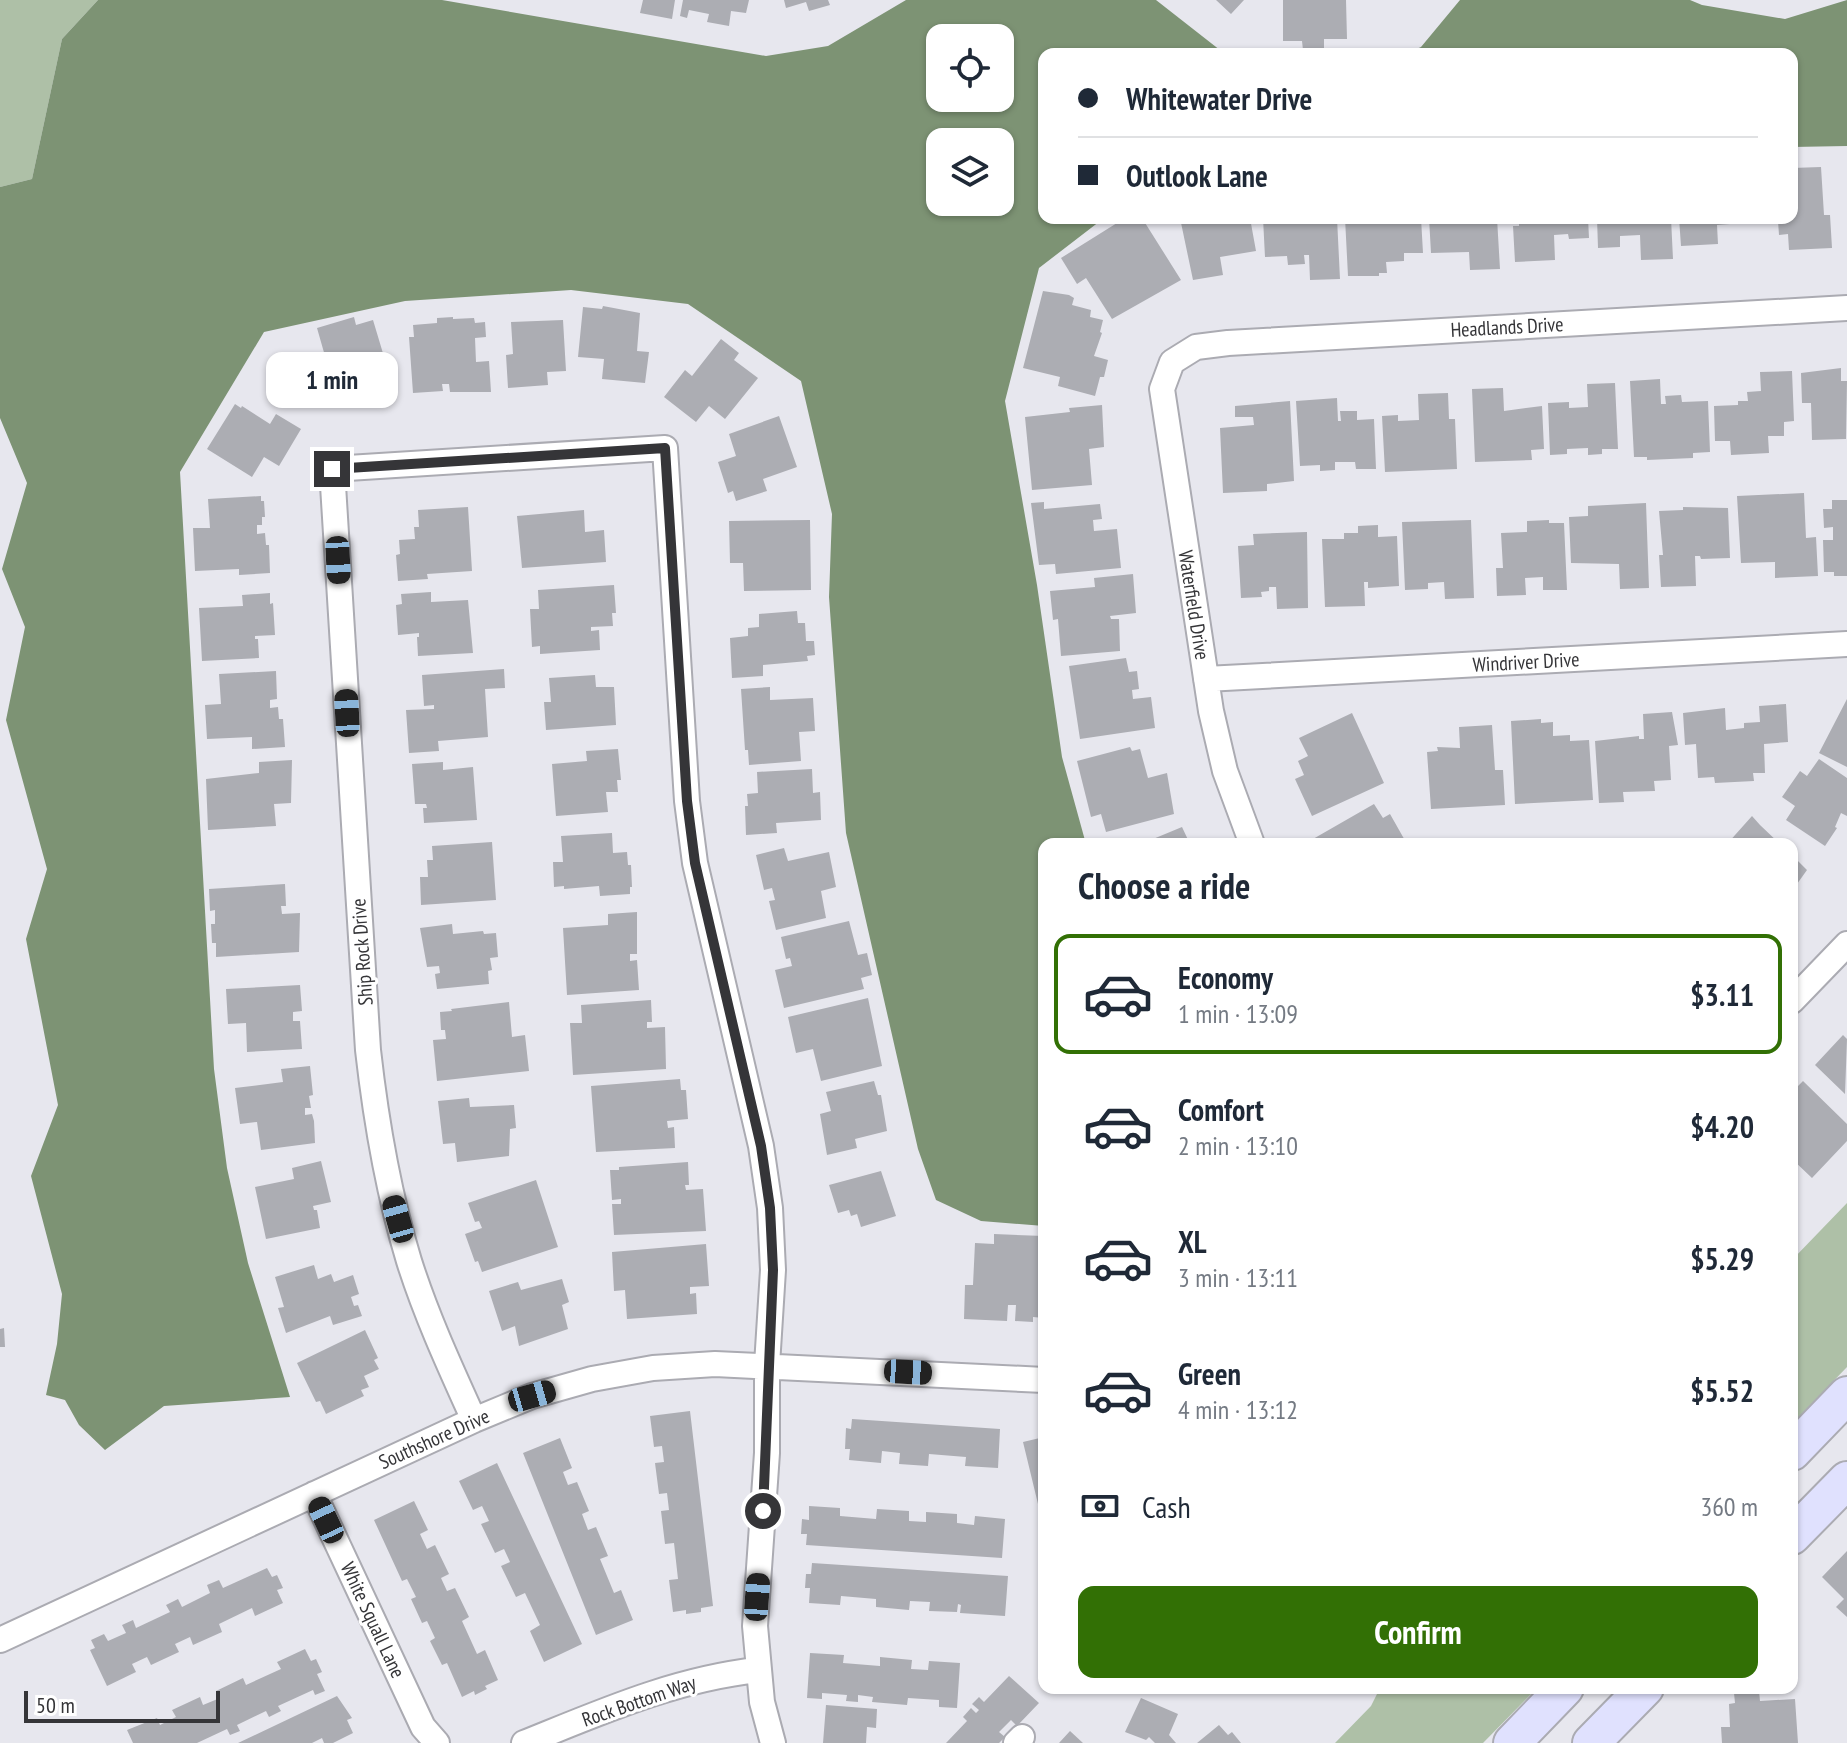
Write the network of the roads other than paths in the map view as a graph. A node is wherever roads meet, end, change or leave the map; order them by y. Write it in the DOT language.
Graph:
graph roads {
  1 [pos="1847,308"];
  2 [pos="1172,362"];
  3 [pos="1847,644"];
  4 [pos="1206,679"];
  5 [pos="1250,838"];
  6 [pos="1847,944"];
  7 [pos="1798,995"];
  8 [pos="767,1365"];
  9 [pos="1038,1380"];
  10 [pos="1847,1395"];
  11 [pos="474,1420"];
  12 [pos="1798,1446"];
  13 [pos="1847,1480"];
  14 [pos="314,1494"];
  15 [pos="1798,1530"];
  16 [pos="0,1640"];
  17 [pos="758,1670"];
  18 [pos="1559,1694"];
  19 [pos="1639,1694"];
  20 [pos="437,1743"];
  21 [pos="524,1743"];
  22 [pos="773,1743"];
  23 [pos="1512,1743"];
  24 [pos="1591,1743"];
  1 -- 2 [label="street, Headlands Drive"];
  2 -- 4 [label="street, Waterfield Drive"];
  3 -- 4 [label="street, Windriver Drive"];
  4 -- 5 [label="street, Waterfield Drive"];
  6 -- 7 [label="street"];
  8 -- 9 [label="street, Southshore Drive"];
  8 -- 11 [label="street, Southshore Drive"];
  8 -- 11 [label="street, Ship Rock Drive"];
  8 -- 17 [label="street"];
  10 -- 12 [label="main road"];
  11 -- 14 [label="street, Southshore Drive"];
  13 -- 15 [label="main road"];
  14 -- 16 [label="street, Southshore Drive"];
  14 -- 20 [label="street, White Squall Lane"];
  17 -- 21 [label="street, Rock Bottom Way"];
  17 -- 22 [label="street"];
  18 -- 23 [label="main road"];
  19 -- 24 [label="main road"];
}
